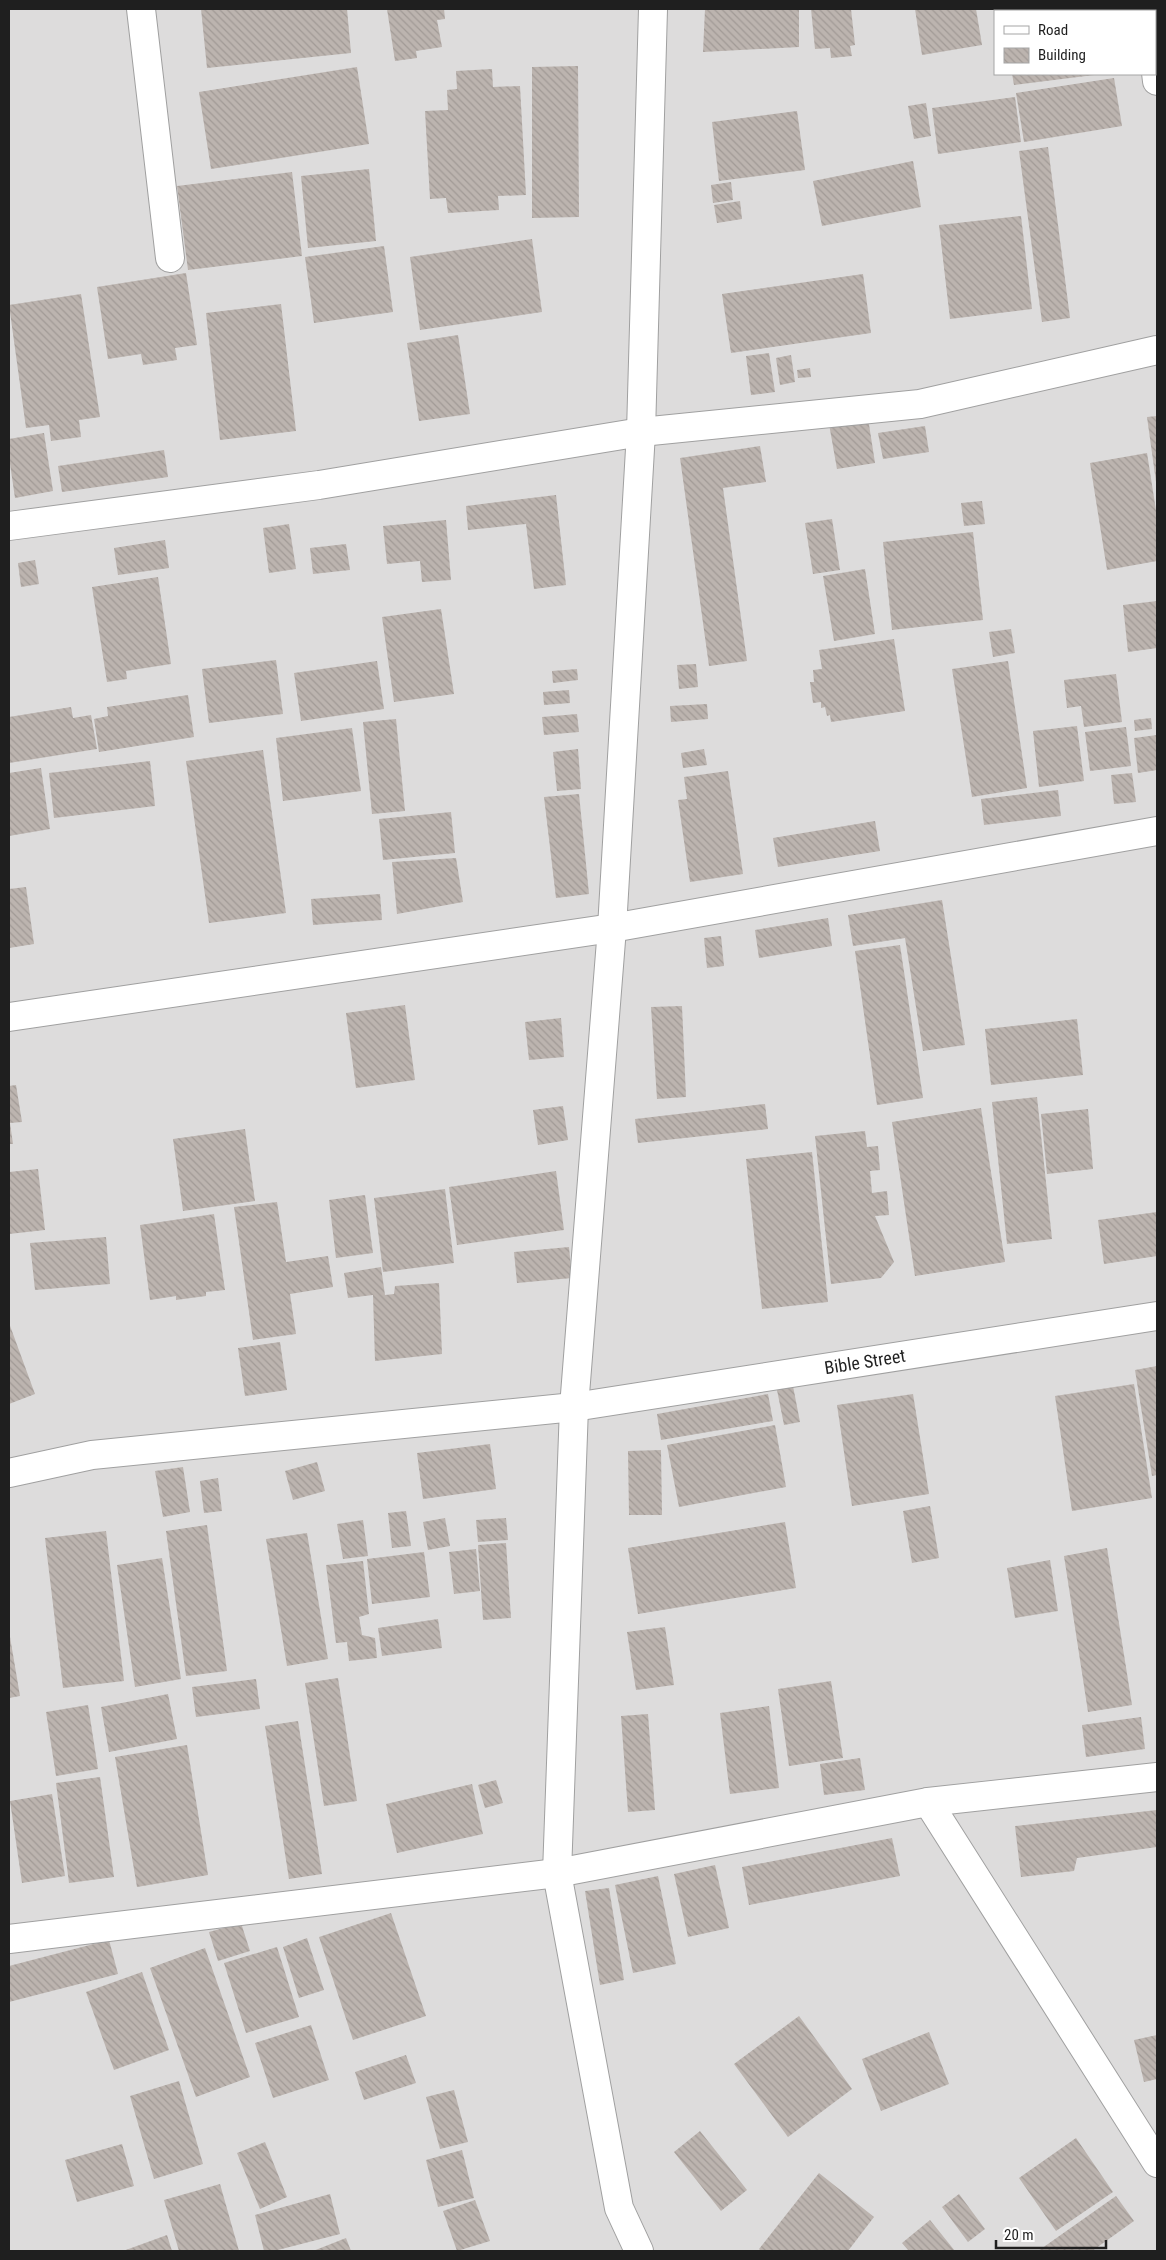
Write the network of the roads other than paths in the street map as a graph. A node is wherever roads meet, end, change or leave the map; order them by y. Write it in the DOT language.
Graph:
graph roads {
  1 [pos="140,9"];
  2 [pos="653,9"];
  3 [pos="170,258"];
  4 [pos="1157,350"];
  5 [pos="641,432"];
  6 [pos="9,526"];
  7 [pos="1157,831"];
  8 [pos="612,928"];
  9 [pos="9,1017"];
  10 [pos="1157,1316"];
  11 [pos="574,1407"];
  12 [pos="9,1472"];
  13 [pos="1157,1776"];
  14 [pos="928,1802"];
  15 [pos="556,1873"];
  16 [pos="9,1938"];
  17 [pos="1157,2163"];
  18 [pos="639,2251"];
  1 -- 3 [label="street"];
  2 -- 5 [label="street"];
  4 -- 5 [label="street"];
  5 -- 6 [label="street"];
  5 -- 8 [label="street"];
  7 -- 8 [label="street"];
  8 -- 9 [label="street"];
  8 -- 11 [label="street"];
  10 -- 11 [label="street, Bible Street"];
  11 -- 12 [label="street, Bible Street"];
  11 -- 15 [label="street"];
  13 -- 14 [label="street"];
  14 -- 15 [label="street"];
  14 -- 17 [label="street"];
  15 -- 16 [label="street"];
  15 -- 18 [label="street"];
}
